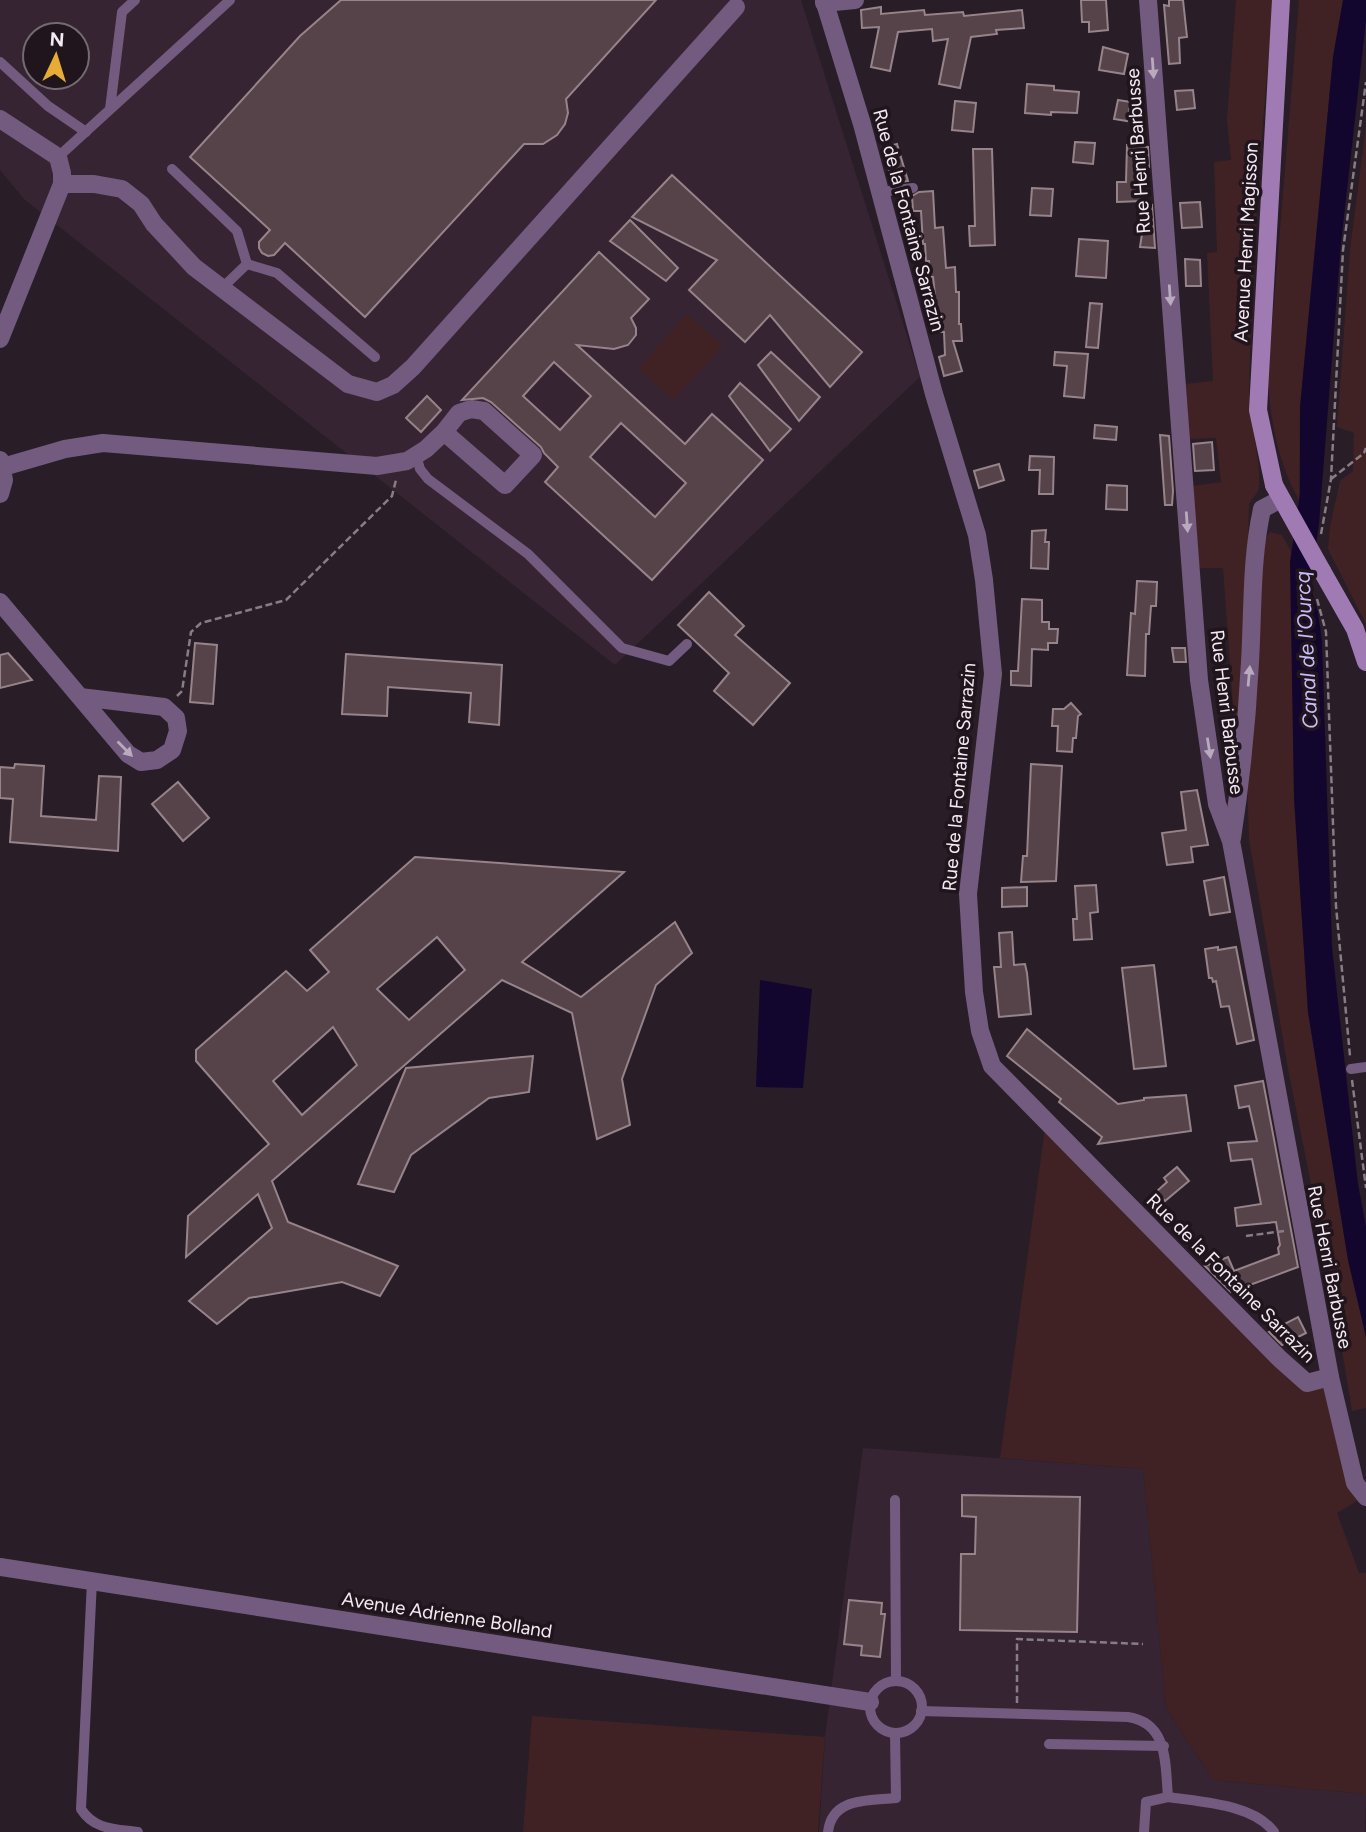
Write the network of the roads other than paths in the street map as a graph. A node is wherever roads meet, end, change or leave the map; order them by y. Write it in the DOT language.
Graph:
graph roads {
  1 [pos="135,0"];
  2 [pos="230,0"];
  3 [pos="855,0"];
  4 [pos="1148,0"];
  5 [pos="1281,0"];
  6 [pos="824,1"];
  7 [pos="736,7"];
  8 [pos="0,62"];
  9 [pos="110,109"];
  10 [pos="0,119"];
  11 [pos="86,132"];
  12 [pos="58,157"];
  13 [pos="172,169"];
  14 [pos="62,184"];
  15 [pos="913,188"];
  16 [pos="881,192"];
  17 [pos="247,264"];
  18 [pos="222,288"];
  19 [pos="0,339"];
  20 [pos="375,357"];
  21 [pos="444,432"];
  22 [pos="408,459"];
  23 [pos="2,463"];
  24 [pos="1277,492"];
  25 [pos="0,495"];
  26 [pos="0,603"];
  27 [pos="687,644"];
  28 [pos="1366,662"];
  29 [pos="80,697"];
  30 [pos="1231,841"];
  31 [pos="1366,1067"];
  32 [pos="1351,1069"];
  33 [pos="1330,1377"];
  34 [pos="1366,1497"];
  35 [pos="895,1500"];
  36 [pos="6,1569"];
  37 [pos="92,1581"];
  38 [pos="896,1681"];
  39 [pos="870,1702"];
  40 [pos="921,1711"];
  41 [pos="895,1734"];
  42 [pos="1049,1744"];
  43 [pos="1164,1746"];
  44 [pos="1168,1797"];
  45 [pos="138,1832"];
  46 [pos="828,1832"];
  47 [pos="1144,1832"];
  48 [pos="1274,1832"];
  1 -- 9 [label="lane"];
  2 -- 9 [label="lane"];
  3 -- 6 [label="street"];
  4 -- 30 [label="street, Rue Henri Barbusse, one-way"];
  5 -- 24 [label="main road, Avenue Henri Magisson"];
  6 -- 16 [label="street, Rue de la Fontaine Sarrazin"];
  7 -- 18 [label="street"];
  8 -- 11 [label="lane"];
  9 -- 11 [label="lane"];
  10 -- 12 [label="street"];
  11 -- 12 [label="lane"];
  12 -- 14 [label="street"];
  13 -- 17 [label="lane"];
  14 -- 18 [label="street"];
  14 -- 19 [label="street"];
  15 -- 16 [label="lane"];
  16 -- 33 [label="street, Rue de la Fontaine Sarrazin"];
  17 -- 18 [label="lane"];
  17 -- 20 [label="lane"];
  21 -- 21 [label="street"];
  21 -- 22 [label="street"];
  22 -- 23 [label="street"];
  22 -- 27 [label="lane"];
  23 -- 25 [label="street"];
  24 -- 28 [label="main road, Avenue Henri Magisson, bridge"];
  30 -- 24 [label="street, one-way"];
  26 -- 29 [label="street"];
  29 -- 29 [label="street, one-way"];
  30 -- 33 [label="street, Rue Henri Barbusse"];
  31 -- 32 [label="lane"];
  33 -- 34 [label="street, Rue Henri Barbusse"];
  35 -- 38 [label="lane"];
  36 -- 37 [label="street, Avenue Adrienne Bolland"];
  37 -- 39 [label="street, Avenue Adrienne Bolland"];
  37 -- 45 [label="lane"];
  38 -- 39 [label="lane"];
  38 -- 40 [label="lane"];
  39 -- 41 [label="lane"];
  40 -- 41 [label="lane"];
  40 -- 43 [label="lane"];
  41 -- 46 [label="lane"];
  42 -- 43 [label="lane"];
  43 -- 44 [label="lane"];
  44 -- 47 [label="lane"];
  44 -- 48 [label="lane"];
}
